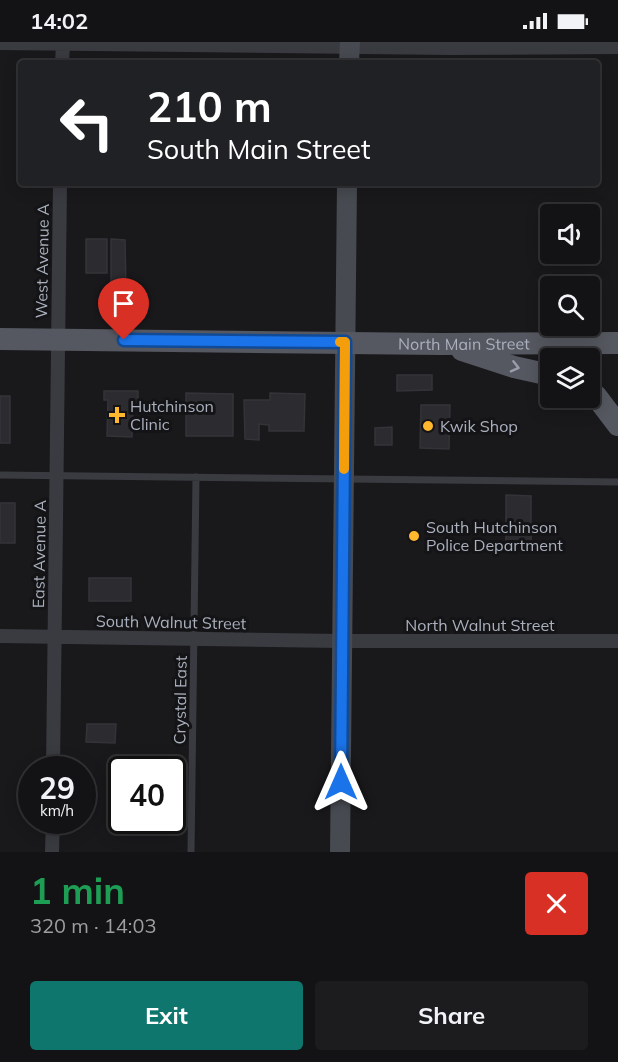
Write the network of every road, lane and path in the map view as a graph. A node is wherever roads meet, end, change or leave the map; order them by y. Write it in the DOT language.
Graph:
graph roads {
  1 [pos="0,43"];
  2 [pos="63,44"];
  3 [pos="449,45"];
  4 [pos="618,47"];
  5 [pos="349,51"];
  6 [pos="62,60"];
  7 [pos="60,186"];
  8 [pos="347,186"];
  9 [pos="0,339"];
  10 [pos="57,339"];
  11 [pos="345,342"];
  12 [pos="618,343"];
  13 [pos="441,344"];
  14 [pos="540,373"];
  15 [pos="600,401"];
  16 [pos="618,425"];
  17 [pos="0,475"];
  18 [pos="57,476"];
  19 [pos="196,477"];
  20 [pos="344,480"];
  21 [pos="618,482"];
  22 [pos="0,636"];
  23 [pos="54,636"];
  24 [pos="195,639"];
  25 [pos="341,641"];
  26 [pos="618,641"];
  27 [pos="53,756"];
  28 [pos="53,834"];
  29 [pos="52,852"];
  30 [pos="191,852"];
  31 [pos="340,852"];
  1 -- 2 [label="street"];
  2 -- 5 [label="street"];
  2 -- 6 [label="street"];
  3 -- 4 [label="street"];
  3 -- 5 [label="street"];
  7 -- 10 [label="street, West Avenue A"];
  8 -- 11 [label="street"];
  9 -- 10 [label="main road, North Main Street"];
  10 -- 11 [label="main road, North Main Street"];
  10 -- 18 [label="street, East Avenue A"];
  11 -- 13 [label="main road, North Main Street"];
  11 -- 20 [label="street"];
  12 -- 13 [label="main road, North Main Street"];
  13 -- 14 [label="main road, one-way"];
  15 -- 16 [label="main road"];
  17 -- 18 [label="lane"];
  18 -- 19 [label="lane"];
  18 -- 23 [label="street, East Avenue A"];
  19 -- 20 [label="lane"];
  19 -- 24 [label="lane, Crystal East"];
  20 -- 21 [label="lane"];
  20 -- 25 [label="street"];
  22 -- 23 [label="street, South Walnut Street"];
  23 -- 24 [label="street, South Walnut Street"];
  23 -- 27 [label="street, East Avenue A"];
  24 -- 25 [label="street, South Walnut Street"];
  24 -- 30 [label="lane, Crystal East"];
  25 -- 26 [label="street, North Walnut Street"];
  25 -- 31 [label="street"];
  28 -- 29 [label="street"];
}
